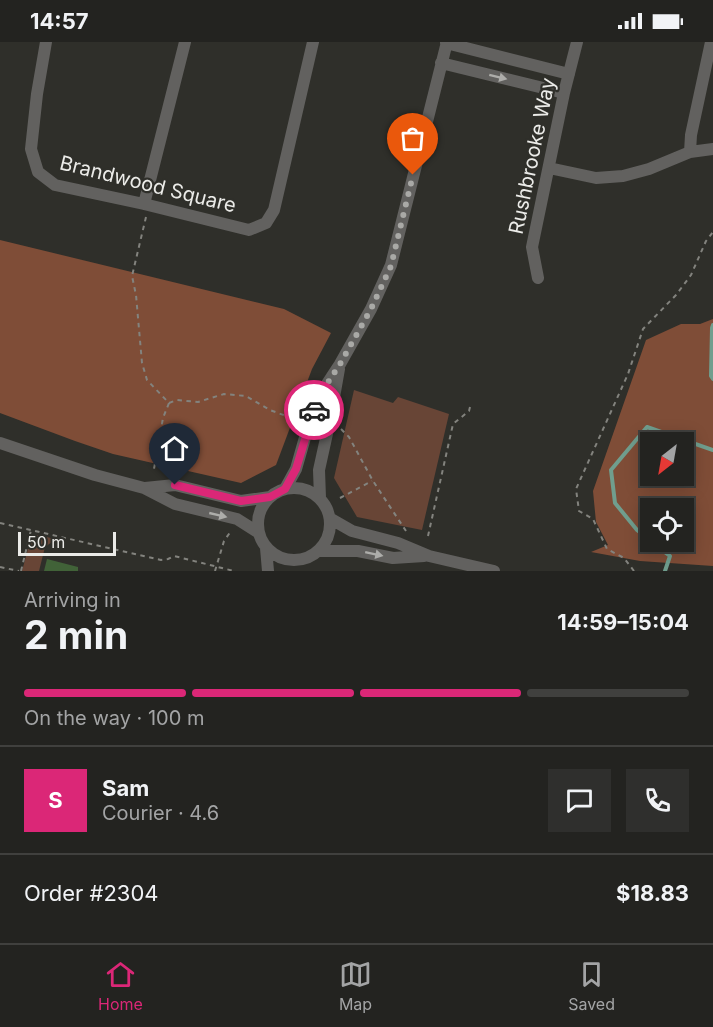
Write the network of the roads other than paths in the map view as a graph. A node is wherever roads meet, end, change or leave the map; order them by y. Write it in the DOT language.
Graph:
graph roads {
  1 [pos="45,42"];
  2 [pos="185,42"];
  3 [pos="313,42"];
  4 [pos="446,42"];
  5 [pos="577,42"];
  6 [pos="711,42"];
  7 [pos="441,63"];
  8 [pos="569,74"];
  9 [pos="564,93"];
  10 [pos="713,149"];
  11 [pos="690,152"];
  12 [pos="549,168"];
  13 [pos="147,205"];
  14 [pos="538,278"];
  15 [pos="340,364"];
  16 [pos="0,443"];
  17 [pos="144,488"];
  18 [pos="285,489"];
  19 [pos="270,497"];
  20 [pos="320,498"];
  21 [pos="331,519"];
  22 [pos="259,533"];
  23 [pos="266,548"];
  24 [pos="320,550"];
  25 [pos="429,556"];
  26 [pos="300,566"];
  27 [pos="268,571"];
  28 [pos="494,571"];
  1 -- 13 [label="street, Brandwood Square"];
  2 -- 13 [label="street"];
  3 -- 13 [label="street, Brandwood Square"];
  4 -- 7 [label="street"];
  4 -- 8 [label="street"];
  5 -- 8 [label="street, Rushbrooke Way"];
  6 -- 11 [label="street"];
  7 -- 9 [label="street, one-way"];
  7 -- 15 [label="street"];
  8 -- 9 [label="street, Rushbrooke Way"];
  9 -- 12 [label="street, Rushbrooke Way"];
  10 -- 11 [label="street"];
  11 -- 12 [label="street"];
  12 -- 14 [label="street, Rushbrooke Way"];
  15 -- 18 [label="street"];
  15 -- 20 [label="street"];
  16 -- 17 [label="street"];
  17 -- 19 [label="street"];
  17 -- 22 [label="street, one-way"];
  18 -- 19 [label="street"];
  18 -- 20 [label="street"];
  19 -- 22 [label="street"];
  20 -- 21 [label="street"];
  21 -- 24 [label="street"];
  21 -- 25 [label="street"];
  22 -- 23 [label="street"];
  23 -- 26 [label="street"];
  23 -- 27 [label="street"];
  24 -- 25 [label="street, one-way"];
  24 -- 26 [label="street"];
  25 -- 28 [label="street"];
}
